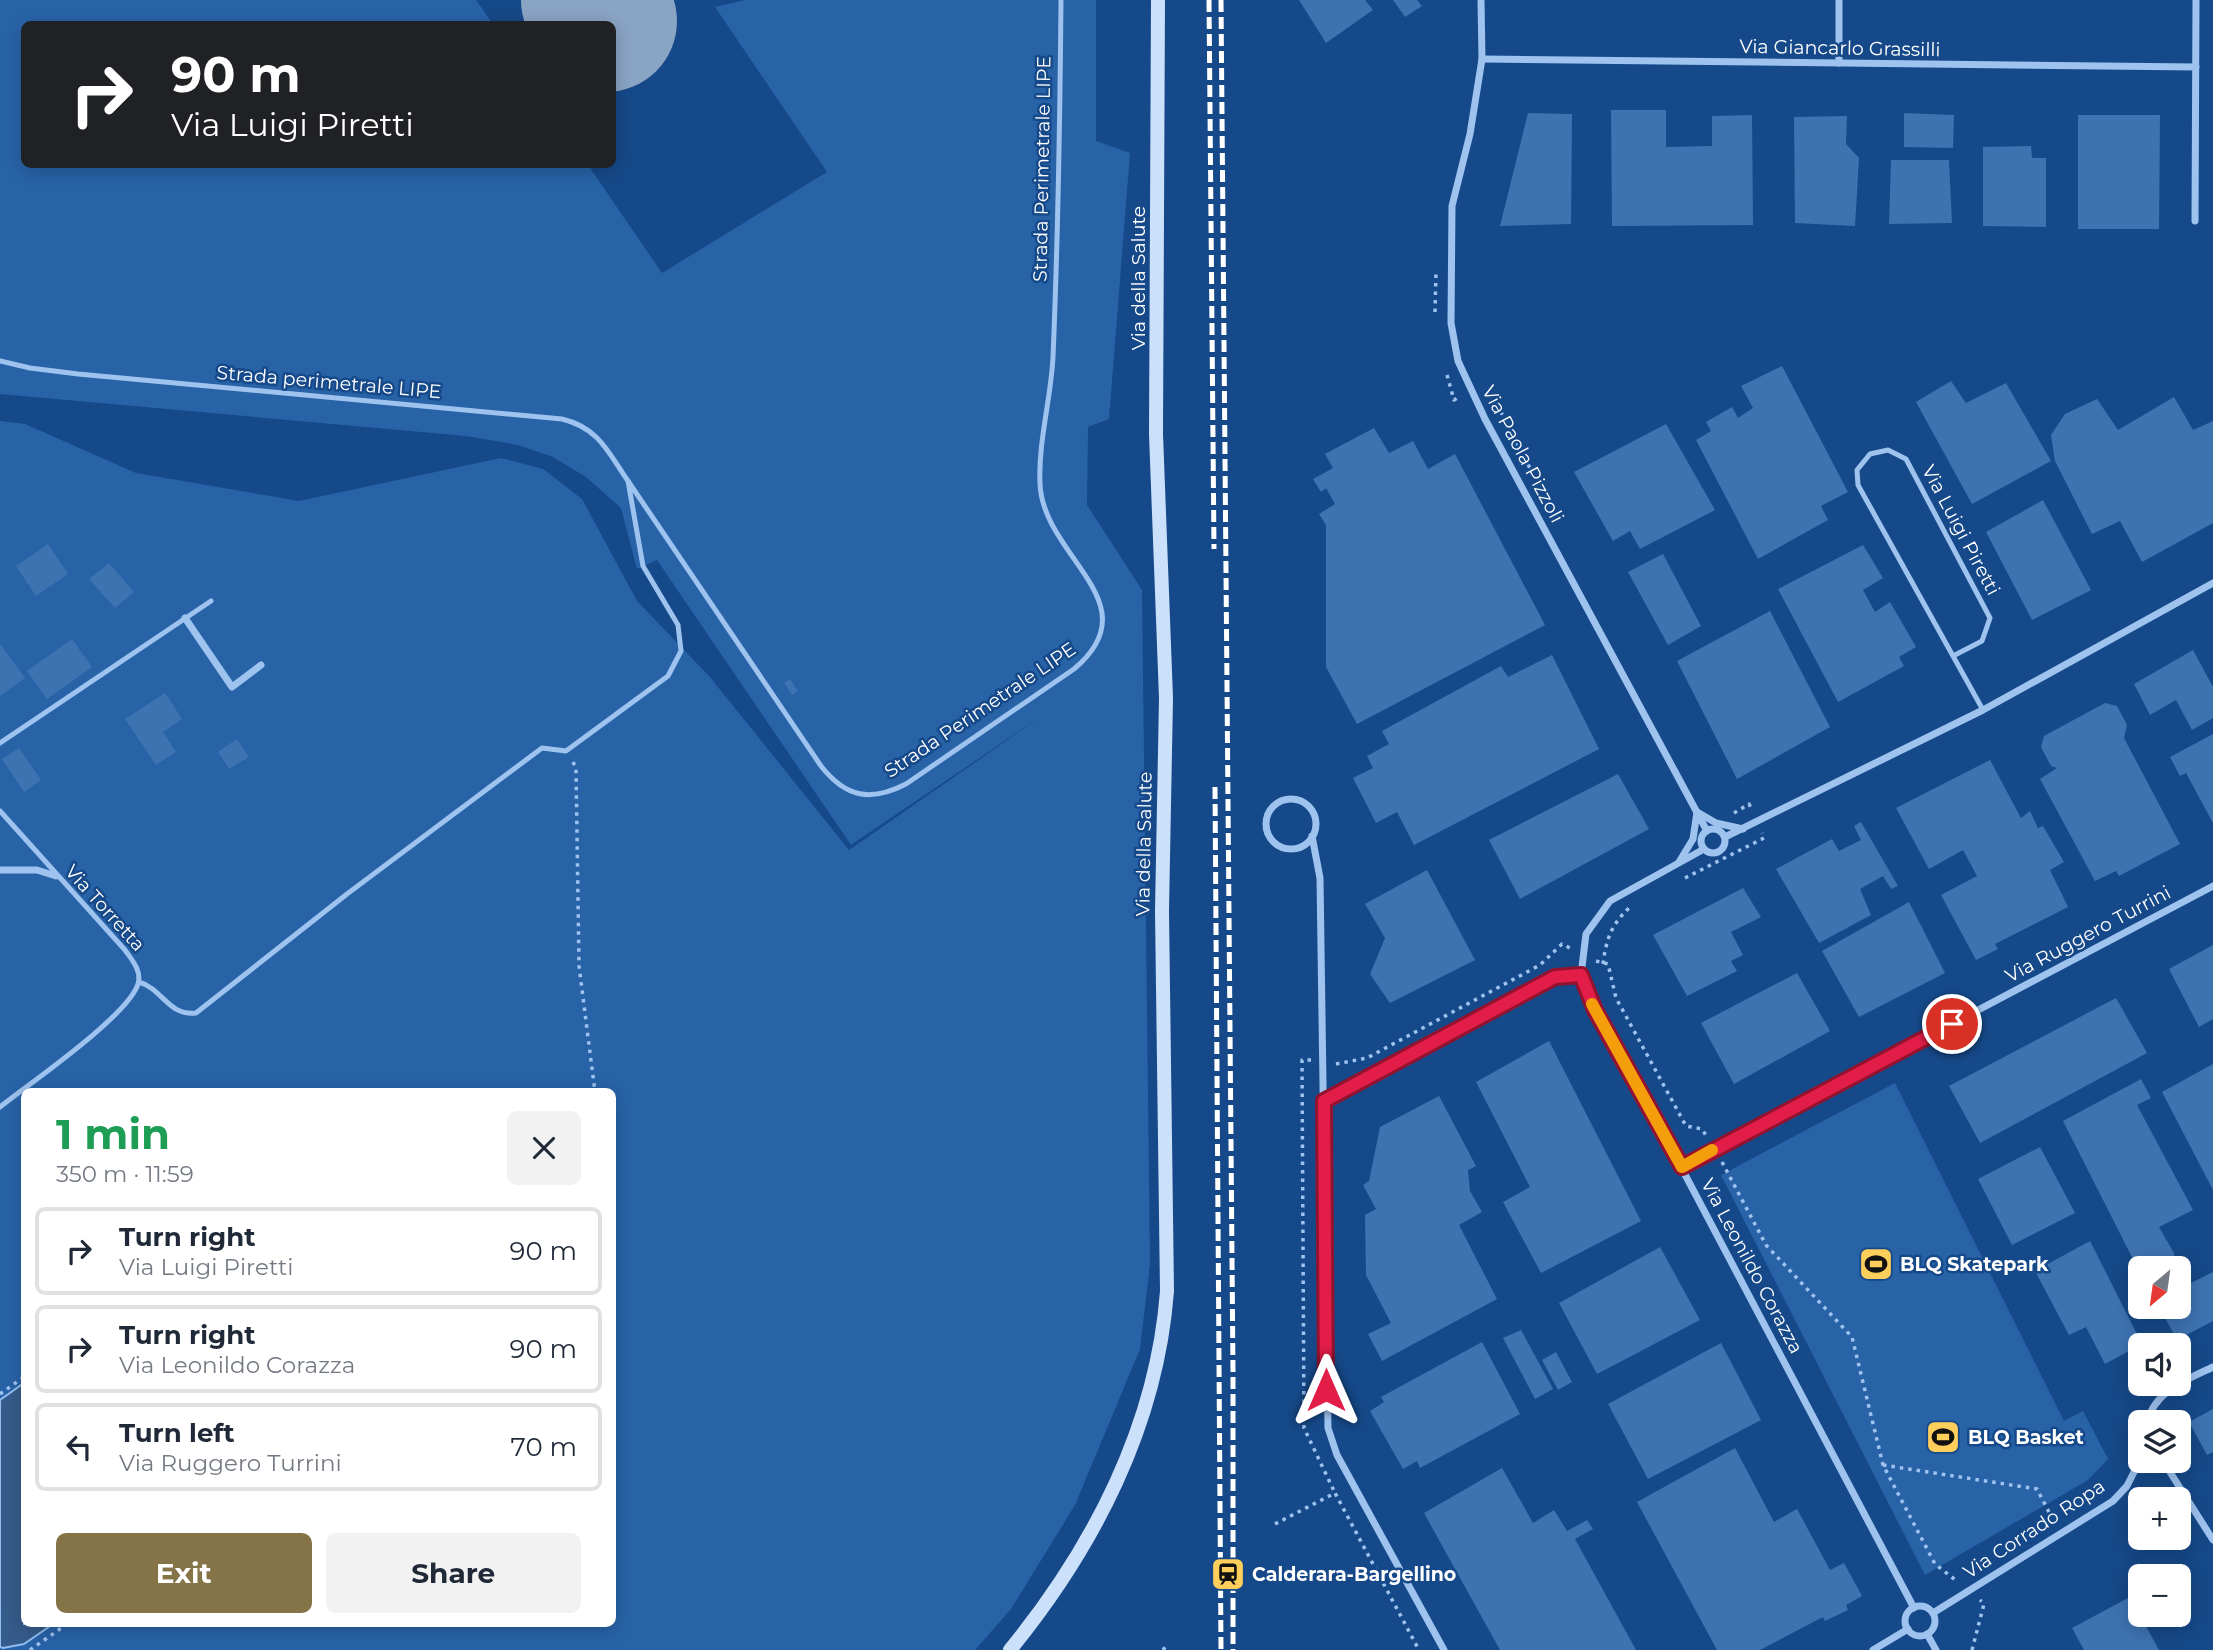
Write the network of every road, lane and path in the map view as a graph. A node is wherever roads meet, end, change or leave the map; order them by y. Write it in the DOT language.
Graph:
graph roads {
  1 [pos="1061,0"];
  2 [pos="1158,0"];
  3 [pos="1481,0"];
  4 [pos="1839,0"];
  5 [pos="2196,0"];
  6 [pos="1482,60"];
  7 [pos="1839,64"];
  8 [pos="2196,67"];
  9 [pos="2195,221"];
  10 [pos="0,360"];
  11 [pos="1470,390"];
  12 [pos="628,481"];
  13 [pos="1541,489"];
  14 [pos="2213,583"];
  15 [pos="211,601"];
  16 [pos="185,618"];
  17 [pos="1953,656"];
  18 [pos="261,665"];
  19 [pos="1983,710"];
  20 [pos="0,743"];
  21 [pos="566,751"];
  22 [pos="0,811"];
  23 [pos="1697,812"];
  24 [pos="1729,815"];
  25 [pos="1758,822"];
  26 [pos="1744,829"];
  27 [pos="1707,831"];
  28 [pos="1312,836"];
  29 [pos="1725,837"];
  30 [pos="1704,849"];
  31 [pos="1677,865"];
  32 [pos="0,870"];
  33 [pos="56,876"];
  34 [pos="1681,880"];
  35 [pos="2213,886"];
  36 [pos="1634,904"];
  37 [pos="1582,954"];
  38 [pos="1603,964"];
  39 [pos="1581,975"];
  40 [pos="139,982"];
  41 [pos="1320,1061"];
  42 [pos="24,1088"];
  43 [pos="594,1088"];
  44 [pos="21,1090"];
  45 [pos="1324,1101"];
  46 [pos="0,1107"];
  47 [pos="1715,1149"];
  48 [pos="1682,1167"];
  49 [pos="2213,1367"];
  50 [pos="21,1379"];
  51 [pos="0,1394"];
  52 [pos="2152,1410"];
  53 [pos="1883,1465"];
  54 [pos="2134,1473"];
  55 [pos="2171,1473"];
  56 [pos="1335,1493"];
  57 [pos="2051,1516"];
  58 [pos="1275,1524"];
  59 [pos="2213,1539"];
  60 [pos="1969,1590"];
  61 [pos="1914,1608"];
  62 [pos="1933,1613"];
  63 [pos="63,1627"];
  64 [pos="1908,1629"];
  65 [pos="1927,1633"];
  66 [pos="1168,1643"];
  67 [pos="30,1650"];
  68 [pos="1010,1650"];
  69 [pos="1163,1650"];
  70 [pos="1419,1650"];
  71 [pos="1444,1650"];
  72 [pos="1873,1650"];
  73 [pos="1936,1650"];
  74 [pos="1972,1650"];
  1 -- 12 [label="lane, Strada Perimetrale LIPE"];
  2 -- 68 [label="street, Via della Salute"];
  3 -- 6 [label="street, Via Paola Pizzoli"];
  4 -- 7 [label="street"];
  5 -- 8 [label="street"];
  6 -- 7 [label="street, Via Giancarlo Grassilli"];
  6 -- 11 [label="street, Via Paola Pizzoli"];
  7 -- 8 [label="street, Via Giancarlo Grassilli"];
  8 -- 9 [label="street"];
  10 -- 12 [label="lane, Strada perimetrale LIPE"];
  11 -- 13 [label="path"];
  11 -- 23 [label="street, Via Paola Pizzoli"];
  12 -- 21 [label="lane"];
  14 -- 19 [label="street"];
  15 -- 16 [label="lane"];
  16 -- 18 [label="street"];
  16 -- 20 [label="lane"];
  17 -- 17 [label="lane, Via Luigi Piretti"];
  17 -- 19 [label="lane, Via Luigi Piretti"];
  19 -- 25 [label="street"];
  21 -- 40 [label="lane"];
  21 -- 43 [label="path"];
  22 -- 33 [label="lane, Via Torretta"];
  23 -- 26 [label="street"];
  23 -- 27 [label="street, Via Paola Pizzoli"];
  23 -- 31 [label="street"];
  24 -- 25 [label="path"];
  25 -- 26 [label="street"];
  25 -- 34 [label="path"];
  26 -- 29 [label="street"];
  27 -- 29 [label="street"];
  27 -- 30 [label="street"];
  28 -- 28 [label="street"];
  28 -- 41 [label="street"];
  29 -- 30 [label="street"];
  30 -- 31 [label="street"];
  31 -- 37 [label="street, Via Leonildo Corazza"];
  32 -- 33 [label="street"];
  33 -- 40 [label="lane, Via Torretta"];
  35 -- 47 [label="street, Via Ruggero Turrini"];
  36 -- 38 [label="path"];
  37 -- 38 [label="path"];
  37 -- 39 [label="street, Via Leonildo Corazza"];
  37 -- 41 [label="path"];
  38 -- 47 [label="path"];
  39 -- 45 [label="street"];
  39 -- 48 [label="street, Via Leonildo Corazza"];
  40 -- 42 [label="lane, Via Torretta"];
  41 -- 45 [label="street"];
  41 -- 56 [label="path"];
  44 -- 46 [label="lane, Via Torretta"];
  45 -- 71 [label="street"];
  47 -- 48 [label="street, Via Ruggero Turrini"];
  47 -- 53 [label="path"];
  48 -- 61 [label="street, Via Leonildo Corazza"];
  49 -- 52 [label="street"];
  50 -- 51 [label="path"];
  53 -- 57 [label="path"];
  53 -- 60 [label="path"];
  54 -- 60 [label="street, Via Corrado Ropa"];
  55 -- 59 [label="street"];
  56 -- 58 [label="path"];
  56 -- 70 [label="path"];
  60 -- 62 [label="street, Via Corrado Ropa"];
  60 -- 74 [label="path"];
  61 -- 62 [label="street"];
  61 -- 64 [label="street"];
  62 -- 65 [label="street"];
  63 -- 67 [label="path"];
  64 -- 65 [label="street"];
  64 -- 72 [label="street"];
  65 -- 73 [label="street"];
  66 -- 69 [label="path"];
}
